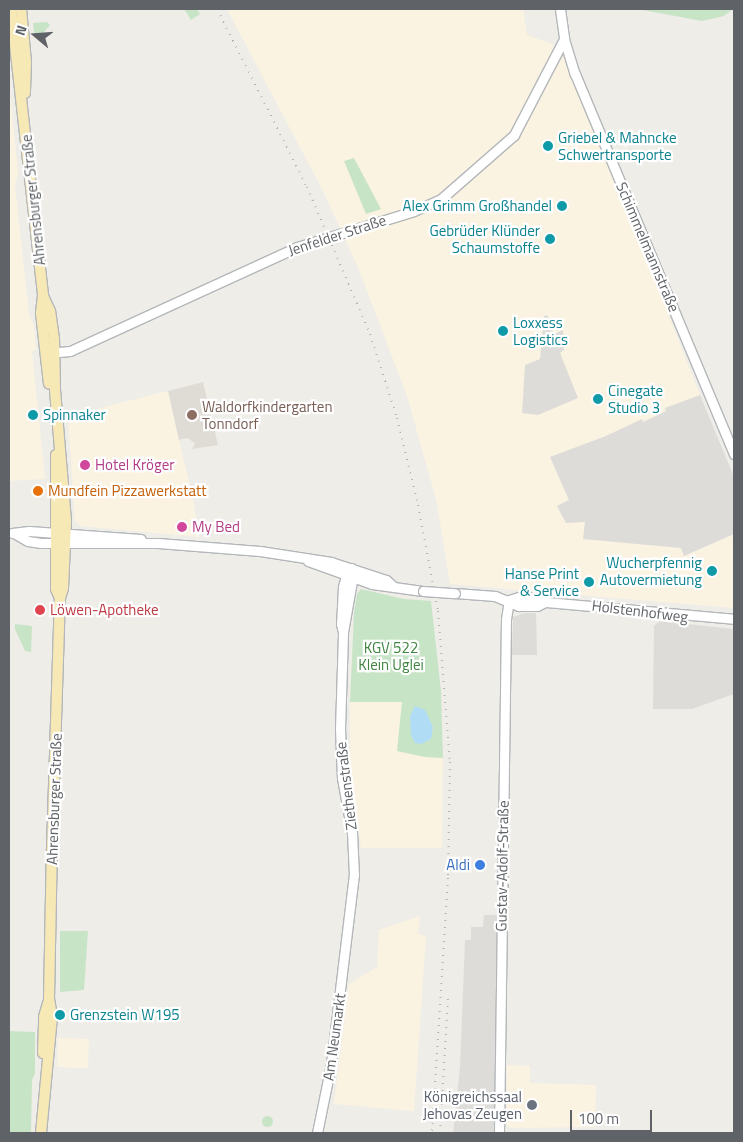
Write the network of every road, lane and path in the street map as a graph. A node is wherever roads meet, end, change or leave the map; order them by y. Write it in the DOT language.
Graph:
graph roads {
  1 [pos="12,9"];
  2 [pos="21,9"];
  3 [pos="560,9"];
  4 [pos="564,39"];
  5 [pos="24,104"];
  6 [pos="50,353"];
  7 [pos="734,454"];
  8 [pos="11,533"];
  9 [pos="60,539"];
  10 [pos="350,574"];
  11 [pos="509,600"];
  12 [pos="734,619"];
  13 [pos="346,940"];
  14 [pos="41,1133"];
  15 [pos="317,1133"];
  16 [pos="499,1133"];
  1 -- 5 [label="main road, Ahrensburger Straße"];
  2 -- 5 [label="main road, Ahrensburger Straße"];
  3 -- 4 [label="street, Schimmelmannstraße"];
  4 -- 6 [label="street, Jenfelder Straße"];
  4 -- 7 [label="street, Schimmelmannstraße"];
  5 -- 6 [label="main road, Ahrensburger Straße"];
  6 -- 9 [label="main road, Ahrensburger Straße"];
  8 -- 9 [label="street, Holstenhofweg"];
  9 -- 10 [label="street, Holstenhofweg"];
  9 -- 14 [label="main road, Ahrensburger Straße"];
  10 -- 11 [label="street, Holstenhofweg, bridge"];
  10 -- 13 [label="street, Ziethenstraße"];
  11 -- 12 [label="street, Holstenhofweg"];
  11 -- 16 [label="street, Gustav-Adolf-Straße"];
  13 -- 15 [label="street, Am Neumarkt"];
}
